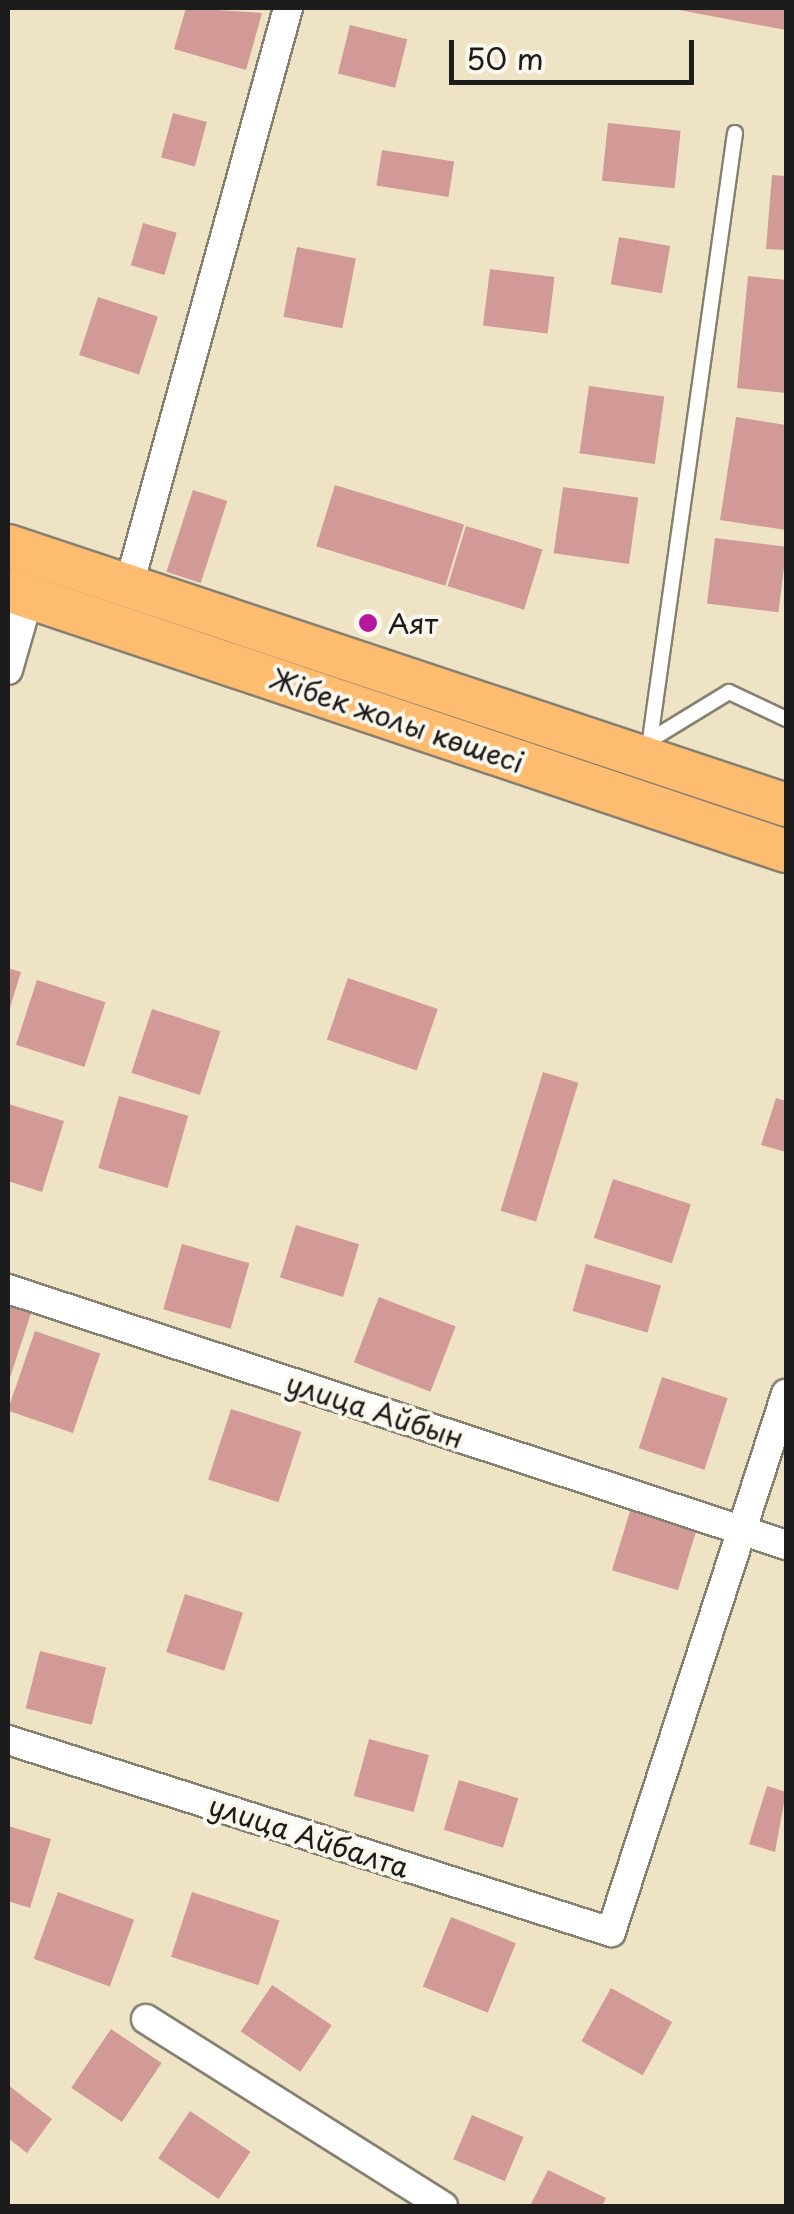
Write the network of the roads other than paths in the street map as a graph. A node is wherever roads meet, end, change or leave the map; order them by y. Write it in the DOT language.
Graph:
graph roads {
  1 [pos="288,8"];
  2 [pos="735,133"];
  3 [pos="8,546"];
  4 [pos="129,586"];
  5 [pos="18,593"];
  6 [pos="8,670"];
  7 [pos="786,718"];
  8 [pos="638,747"];
  9 [pos="786,805"];
  10 [pos="786,851"];
  11 [pos="8,1289"];
  12 [pos="786,1394"];
  13 [pos="743,1530"];
  14 [pos="786,1544"];
  15 [pos="8,1740"];
  16 [pos="146,2019"];
  17 [pos="443,2206"];
  1 -- 4 [label="street"];
  2 -- 8 [label="lane"];
  3 -- 4 [label="main road, Жібек жолы көшесі"];
  4 -- 8 [label="main road, Жібек жолы көшесі"];
  5 -- 6 [label="street"];
  5 -- 10 [label="main road, Жібек жолы көшесі"];
  7 -- 8 [label="lane"];
  8 -- 9 [label="main road, Жібек жолы көшесі"];
  11 -- 13 [label="street, улица Айбын"];
  12 -- 13 [label="street"];
  13 -- 14 [label="street, улица Айбын"];
  13 -- 15 [label="street, улица Айбалта"];
  16 -- 17 [label="street"];
}
